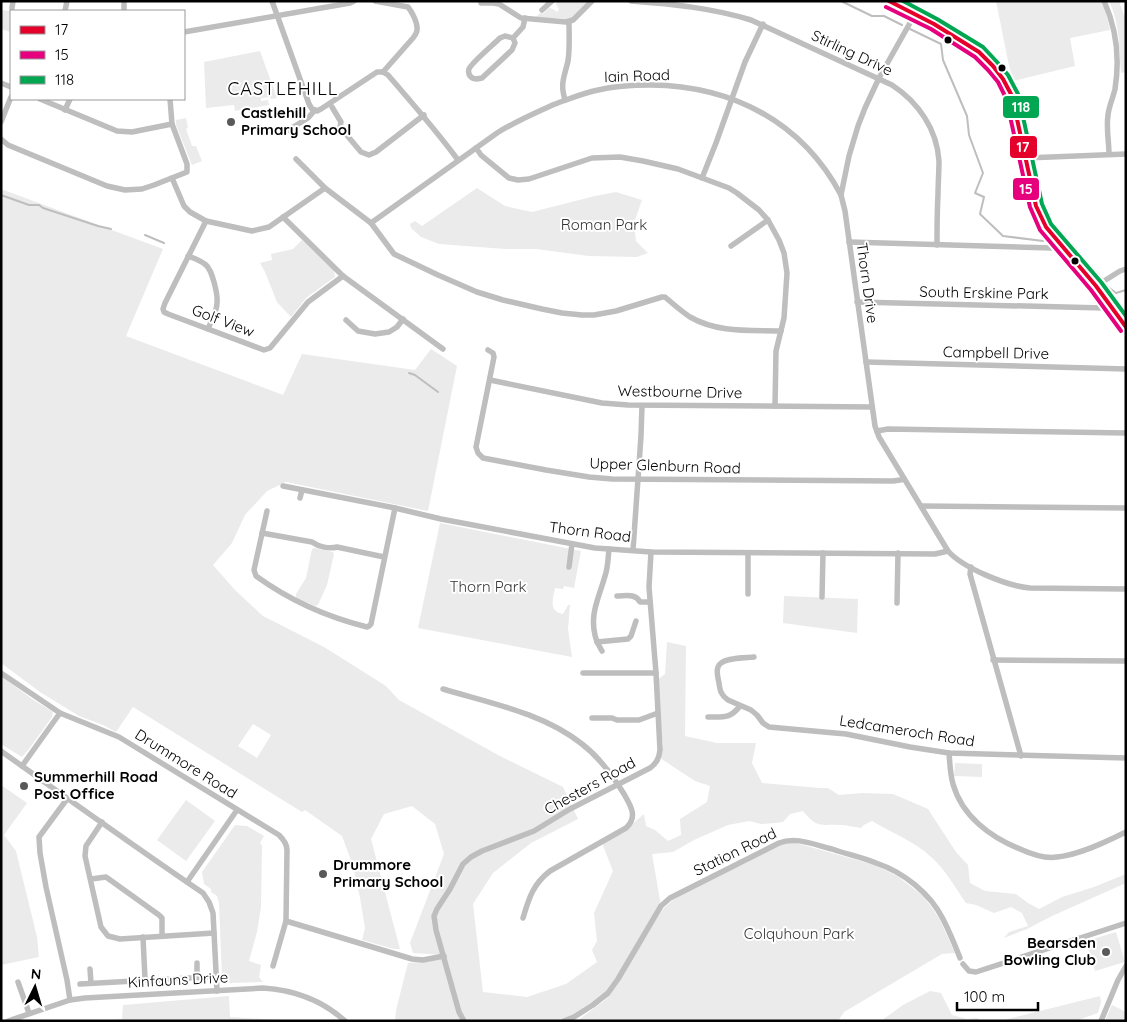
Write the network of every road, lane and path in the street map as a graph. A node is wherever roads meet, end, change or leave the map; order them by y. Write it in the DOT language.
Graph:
graph roads {
  1 [pos="13,1"];
  2 [pos="272,1"];
  3 [pos="354,1"];
  4 [pos="374,1"];
  5 [pos="552,1"];
  6 [pos="592,1"];
  7 [pos="631,1"];
  8 [pos="889,1"];
  9 [pos="1104,1"];
  10 [pos="481,3"];
  11 [pos="12,8"];
  12 [pos="542,10"];
  13 [pos="915,14"];
  14 [pos="277,16"];
  15 [pos="528,19"];
  16 [pos="569,22"];
  17 [pos="763,24"];
  18 [pos="185,32"];
  19 [pos="513,38"];
  20 [pos="383,72"];
  21 [pos="879,78"];
  22 [pos="732,99"];
  23 [pos="10,100"];
  24 [pos="42,100"];
  25 [pos="70,100"];
  26 [pos="170,100"];
  27 [pos="565,100"];
  28 [pos="332,107"];
  29 [pos="65,110"];
  30 [pos="315,110"];
  31 [pos="424,115"];
  32 [pos="1,122"];
  33 [pos="172,124"];
  34 [pos="285,132"];
  35 [pos="1,139"];
  36 [pos="476,148"];
  37 [pos="1109,154"];
  38 [pos="1126,154"];
  39 [pos="1026,158"];
  40 [pos="296,159"];
  41 [pos="458,160"];
  42 [pos="172,178"];
  43 [pos="702,178"];
  44 [pos="325,188"];
  45 [pos="841,195"];
  46 [pos="283,217"];
  47 [pos="768,220"];
  48 [pos="206,221"];
  49 [pos="371,223"];
  50 [pos="849,242"];
  51 [pos="937,245"];
  52 [pos="1060,245"];
  53 [pos="731,246"];
  54 [pos="188,256"];
  55 [pos="1126,269"];
  56 [pos="343,276"];
  57 [pos="1100,283"];
  58 [pos="857,302"];
  59 [pos="1110,306"];
  60 [pos="403,319"];
  61 [pos="346,320"];
  62 [pos="1126,327"];
  63 [pos="208,329"];
  64 [pos="781,331"];
  65 [pos="443,349"];
  66 [pos="488,350"];
  67 [pos="866,362"];
  68 [pos="1126,369"];
  69 [pos="490,380"];
  70 [pos="642,406"];
  71 [pos="775,406"];
  72 [pos="872,407"];
  73 [pos="877,431"];
  74 [pos="1126,433"];
  75 [pos="904,479"];
  76 [pos="638,480"];
  77 [pos="283,486"];
  78 [pos="302,490"];
  79 [pos="300,498"];
  80 [pos="921,506"];
  81 [pos="395,508"];
  82 [pos="1126,508"];
  83 [pos="267,511"];
  84 [pos="262,533"];
  85 [pos="572,544"];
  86 [pos="609,548"];
  87 [pos="633,550"];
  88 [pos="948,551"];
  89 [pos="651,552"];
  90 [pos="748,553"];
  91 [pos="823,553"];
  92 [pos="898,553"];
  93 [pos="384,557"];
  94 [pos="569,567"];
  95 [pos="971,567"];
  96 [pos="1126,589"];
  97 [pos="748,594"];
  98 [pos="617,596"];
  99 [pos="822,598"];
  100 [pos="650,602"];
  101 [pos="897,603"];
  102 [pos="636,621"];
  103 [pos="597,642"];
  104 [pos="602,651"];
  105 [pos="754,656"];
  106 [pos="993,660"];
  107 [pos="1126,661"];
  108 [pos="1,673"];
  109 [pos="583,673"];
  110 [pos="656,673"];
  111 [pos="443,689"];
  112 [pos="740,706"];
  113 [pos="60,713"];
  114 [pos="658,713"];
  115 [pos="592,718"];
  116 [pos="708,718"];
  117 [pos="1,751"];
  118 [pos="949,753"];
  119 [pos="1021,756"];
  120 [pos="1126,758"];
  121 [pos="22,766"];
  122 [pos="618,785"];
  123 [pos="67,799"];
  124 [pos="238,810"];
  125 [pos="102,822"];
  126 [pos="1126,832"];
  127 [pos="91,879"];
  128 [pos="187,882"];
  129 [pos="523,918"];
  130 [pos="286,921"];
  131 [pos="1126,923"];
  132 [pos="214,933"];
  133 [pos="162,936"];
  134 [pos="143,937"];
  135 [pos="444,956"];
  136 [pos="960,958"];
  137 [pos="197,963"];
  138 [pos="963,964"];
  139 [pos="273,966"];
  140 [pos="1126,966"];
  141 [pos="90,969"];
  142 [pos="197,977"];
  143 [pos="208,977"];
  144 [pos="146,980"];
  145 [pos="18,982"];
  146 [pos="91,983"];
  147 [pos="80,984"];
  148 [pos="217,990"];
  149 [pos="70,1000"];
  150 [pos="29,1013"];
  151 [pos="8,1021"];
  152 [pos="345,1021"];
  153 [pos="464,1021"];
  154 [pos="564,1021"];
  155 [pos="1101,1021"];
  1 -- 11 [label="street"];
  2 -- 14 [label="street"];
  3 -- 14 [label="street"];
  4 -- 20 [label="street"];
  5 -- 12 [label="street"];
  6 -- 16 [label="street"];
  7 -- 17 [label="street, Stirling Drive"];
  8 -- 13 [label="main road"];
  9 -- 37 [label="street"];
  10 -- 15 [label="street"];
  13 -- 21 [label="street, Thorn Drive"];
  13 -- 39 [label="main road"];
  14 -- 18 [label="street"];
  14 -- 30 [label="street"];
  15 -- 16 [label="street"];
  15 -- 19 [label="street"];
  16 -- 27 [label="street"];
  17 -- 21 [label="street, Stirling Drive"];
  17 -- 22 [label="street"];
  19 -- 19 [label="street"];
  20 -- 30 [label="street"];
  20 -- 31 [label="street"];
  21 -- 45 [label="street, Thorn Drive"];
  21 -- 51 [label="street, Stirling Drive"];
  22 -- 27 [label="street, Iain Road"];
  22 -- 43 [label="street"];
  22 -- 45 [label="street, Iain Road"];
  23 -- 32 [label="street"];
  24 -- 29 [label="street"];
  25 -- 29 [label="street"];
  26 -- 33 [label="street"];
  27 -- 36 [label="street, Iain Road"];
  28 -- 31 [label="street"];
  29 -- 33 [label="street"];
  30 -- 34 [label="street"];
  31 -- 41 [label="street"];
  33 -- 42 [label="street"];
  35 -- 42 [label="street"];
  36 -- 41 [label="street, Iain Road"];
  36 -- 43 [label="street"];
  37 -- 38 [label="street"];
  37 -- 39 [label="street"];
  39 -- 52 [label="main road"];
  40 -- 44 [label="street"];
  41 -- 49 [label="street, Iain Road"];
  42 -- 48 [label="street"];
  43 -- 47 [label="street"];
  44 -- 46 [label="street"];
  44 -- 49 [label="street"];
  45 -- 50 [label="street, Thorn Drive"];
  46 -- 48 [label="street"];
  46 -- 56 [label="street"];
  47 -- 53 [label="street"];
  47 -- 64 [label="street"];
  48 -- 54 [label="street, Golf View"];
  49 -- 64 [label="street"];
  50 -- 51 [label="street"];
  50 -- 58 [label="street, Thorn Drive"];
  51 -- 52 [label="street"];
  52 -- 57 [label="main road"];
  54 -- 63 [label="street"];
  54 -- 63 [label="street, Golf View"];
  55 -- 57 [label="street"];
  56 -- 60 [label="street"];
  56 -- 63 [label="street, Golf View"];
  57 -- 59 [label="main road"];
  58 -- 59 [label="street, South Erskine Park"];
  58 -- 67 [label="street, Thorn Drive"];
  59 -- 62 [label="main road"];
  60 -- 61 [label="street"];
  60 -- 65 [label="street"];
  64 -- 71 [label="street"];
  66 -- 69 [label="street, Upper Glenburn Road"];
  67 -- 68 [label="street, Campbell Drive"];
  67 -- 72 [label="street, Thorn Drive"];
  69 -- 70 [label="street, Westbourne Drive"];
  69 -- 76 [label="street, Upper Glenburn Road"];
  70 -- 71 [label="street, Westbourne Drive"];
  70 -- 76 [label="street"];
  71 -- 72 [label="street, Westbourne Drive"];
  72 -- 73 [label="street, Thorn Drive"];
  73 -- 74 [label="street"];
  73 -- 75 [label="street, Thorn Drive"];
  75 -- 76 [label="street, Upper Glenburn Road"];
  75 -- 80 [label="street, Thorn Drive"];
  76 -- 87 [label="street"];
  77 -- 78 [label="street, Thorn Road"];
  78 -- 79 [label="street"];
  78 -- 81 [label="street, Thorn Road"];
  80 -- 82 [label="street"];
  80 -- 88 [label="street, Thorn Drive"];
  81 -- 85 [label="street, Thorn Road"];
  81 -- 93 [label="street"];
  83 -- 84 [label="street"];
  84 -- 93 [label="street"];
  84 -- 93 [label="street"];
  85 -- 86 [label="street, Thorn Road"];
  85 -- 94 [label="street"];
  86 -- 87 [label="street, Thorn Road"];
  86 -- 103 [label="street"];
  87 -- 89 [label="street, Thorn Road"];
  88 -- 92 [label="street, Thorn Road"];
  88 -- 95 [label="street"];
  89 -- 90 [label="street, Thorn Road"];
  89 -- 100 [label="street, Chesters Road"];
  90 -- 91 [label="street, Thorn Road"];
  90 -- 97 [label="street"];
  91 -- 92 [label="street, Thorn Road"];
  91 -- 99 [label="street"];
  92 -- 101 [label="street"];
  95 -- 96 [label="street"];
  95 -- 106 [label="street"];
  98 -- 100 [label="street"];
  100 -- 110 [label="street, Chesters Road"];
  102 -- 103 [label="street"];
  103 -- 104 [label="street"];
  105 -- 112 [label="street"];
  106 -- 107 [label="street"];
  106 -- 119 [label="street"];
  108 -- 113 [label="street, Drummore Road"];
  109 -- 110 [label="street"];
  110 -- 114 [label="street, Chesters Road"];
  111 -- 122 [label="street"];
  112 -- 116 [label="street"];
  112 -- 118 [label="street, Ledcameroch Road"];
  113 -- 121 [label="street"];
  113 -- 124 [label="street, Drummore Road"];
  114 -- 115 [label="street"];
  114 -- 122 [label="street, Chesters Road"];
  117 -- 121 [label="street"];
  118 -- 119 [label="street, Ledcameroch Road"];
  118 -- 126 [label="street"];
  119 -- 120 [label="street, Ledcameroch Road"];
  121 -- 123 [label="street"];
  122 -- 129 [label="street"];
  122 -- 135 [label="street, Chesters Road"];
  123 -- 125 [label="street"];
  123 -- 149 [label="street"];
  124 -- 128 [label="street"];
  124 -- 130 [label="street, Drummore Road"];
  125 -- 127 [label="street"];
  125 -- 128 [label="street"];
  127 -- 133 [label="street"];
  127 -- 134 [label="street"];
  128 -- 132 [label="street"];
  130 -- 135 [label="street"];
  130 -- 139 [label="street, Drummore Road"];
  131 -- 138 [label="street"];
  132 -- 133 [label="street"];
  132 -- 148 [label="street"];
  133 -- 134 [label="street"];
  134 -- 144 [label="street"];
  135 -- 153 [label="street"];
  136 -- 154 [label="street, Station Road"];
  137 -- 142 [label="street"];
  140 -- 155 [label="street"];
  141 -- 146 [label="street"];
  142 -- 143 [label="street"];
  142 -- 144 [label="street"];
  144 -- 146 [label="street"];
  145 -- 150 [label="street"];
  146 -- 147 [label="street"];
  148 -- 149 [label="street, Kinfauns Drive"];
  148 -- 152 [label="street, Kinfauns Drive"];
  149 -- 150 [label="street, Kinfauns Drive"];
  150 -- 151 [label="street, Kinfauns Drive"];
}
